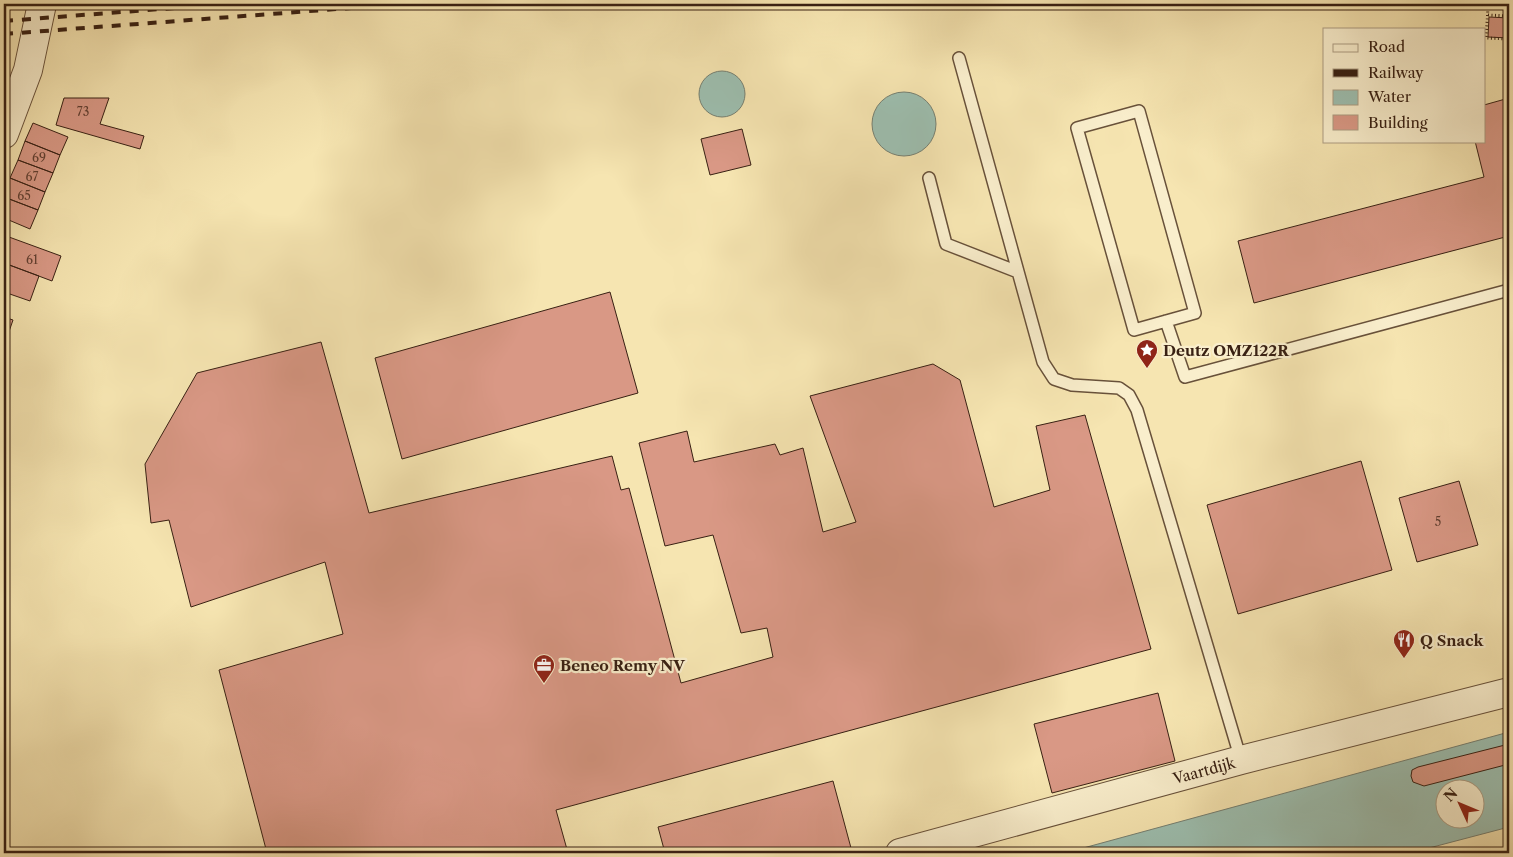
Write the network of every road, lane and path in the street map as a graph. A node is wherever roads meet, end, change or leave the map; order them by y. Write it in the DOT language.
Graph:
graph roads {
  1 [pos="42,4"];
  2 [pos="1488,8"];
  3 [pos="1488,15"];
  4 [pos="1509,16"];
  5 [pos="1509,39"];
  6 [pos="959,58"];
  7 [pos="4,134"];
  8 [pos="929,178"];
  9 [pos="1018,272"];
  10 [pos="1509,290"];
  11 [pos="1166,321"];
  12 [pos="1509,692"];
  13 [pos="1241,760"];
  14 [pos="900,853"];
  1 -- 7 [label="street"];
  2 -- 3 [label="path"];
  3 -- 4 [label="path"];
  3 -- 5 [label="path"];
  6 -- 9 [label="lane"];
  8 -- 9 [label="lane"];
  9 -- 13 [label="lane"];
  10 -- 11 [label="lane"];
  11 -- 11 [label="lane"];
  12 -- 13 [label="street, Vaartdijk"];
  13 -- 14 [label="street, Vaartdijk"];
}
